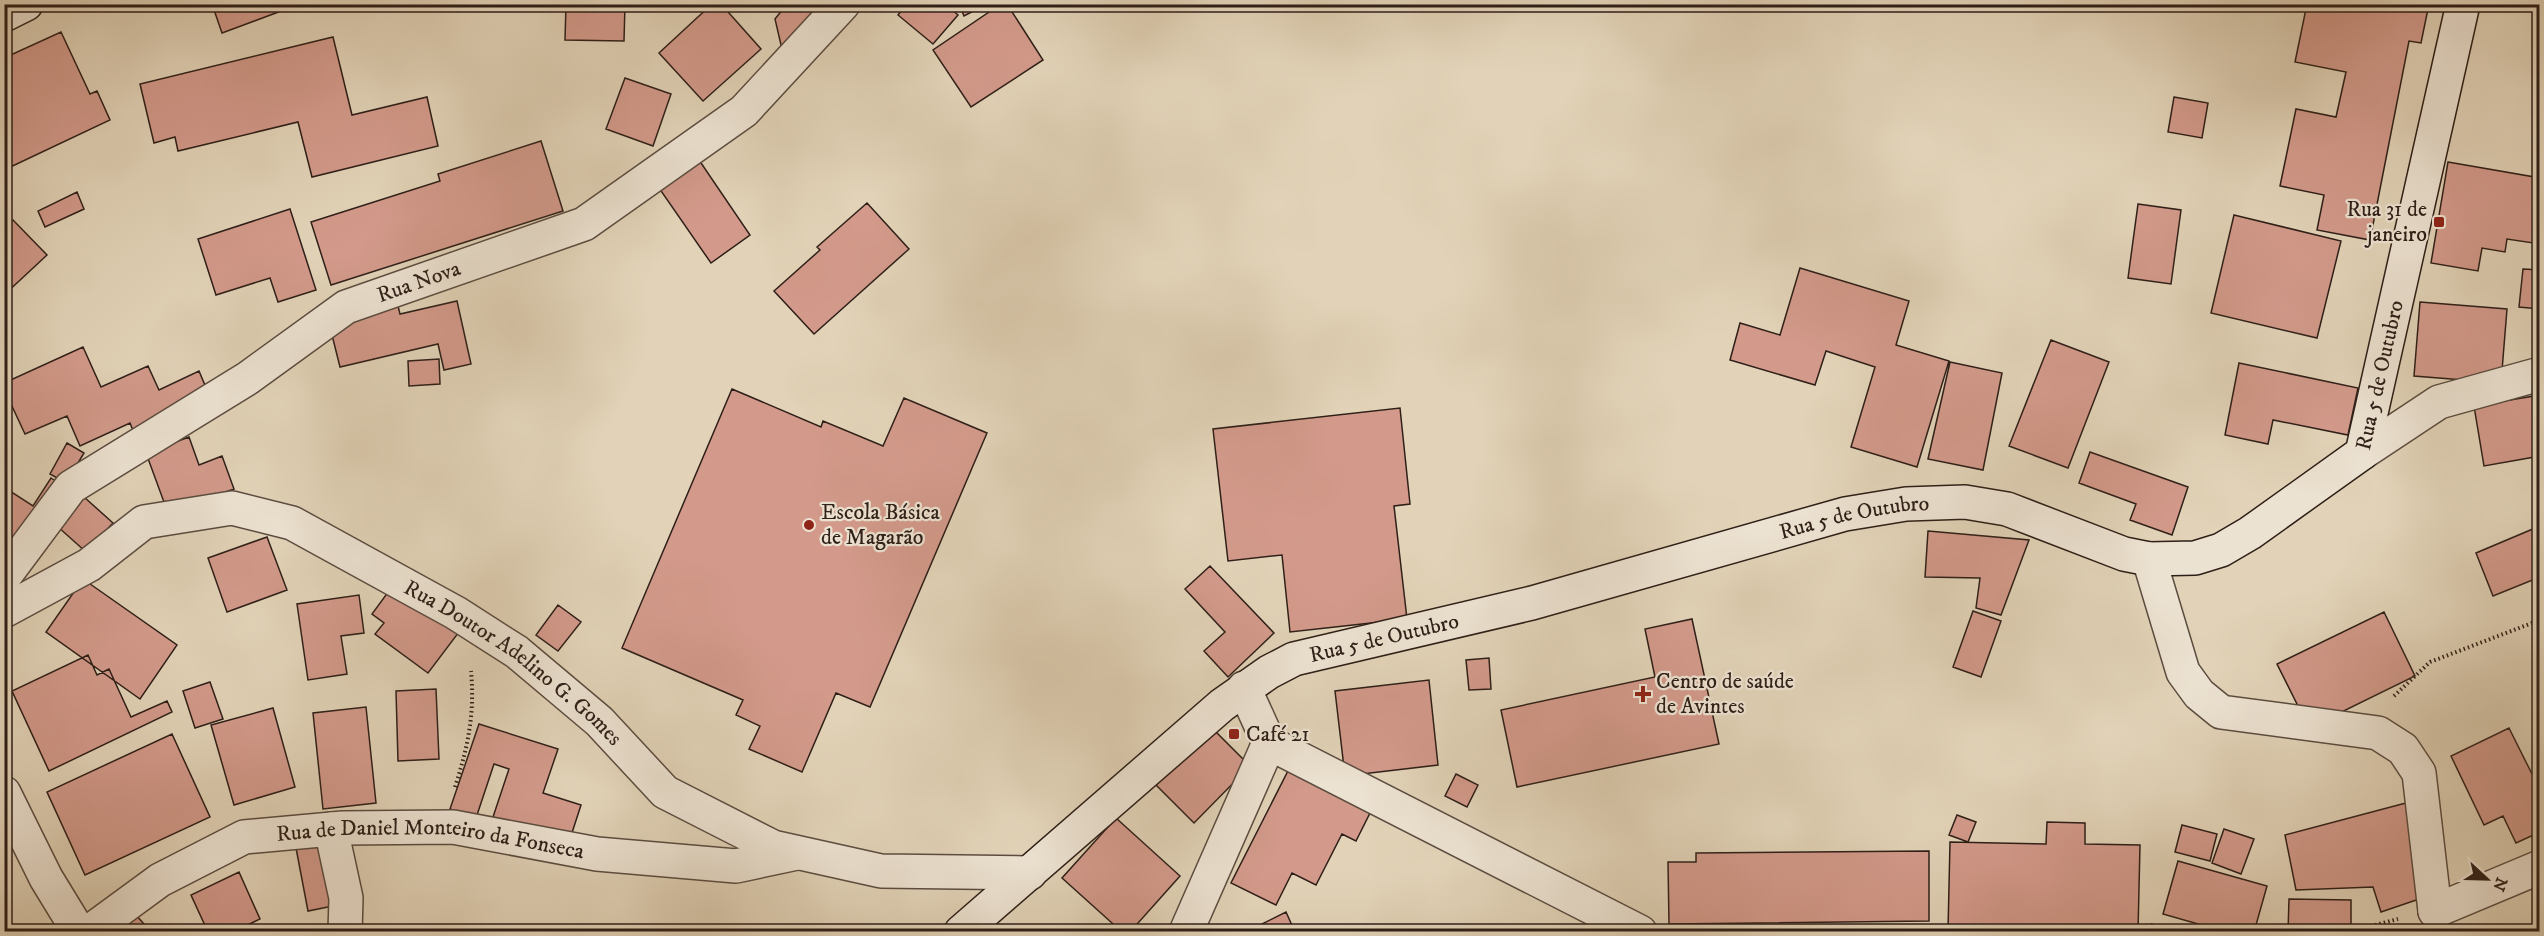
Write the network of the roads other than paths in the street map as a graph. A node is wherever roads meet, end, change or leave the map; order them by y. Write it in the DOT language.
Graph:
graph roads {
  1 [pos="26,4"];
  2 [pos="843,4"];
  3 [pos="2463,4"];
  4 [pos="4,15"];
  5 [pos="2540,374"];
  6 [pos="2362,453"];
  7 [pos="2149,559"];
  8 [pos="4,577"];
  9 [pos="4,611"];
  10 [pos="1244,687"];
  11 [pos="1269,743"];
  12 [pos="4,793"];
  13 [pos="331,829"];
  14 [pos="799,853"];
  15 [pos="2540,867"];
  16 [pos="1030,873"];
  17 [pos="2429,921"];
  18 [pos="79,932"];
  19 [pos="89,932"];
  20 [pos="345,932"];
  21 [pos="961,932"];
  22 [pos="1186,932"];
  23 [pos="1640,932"];
  1 -- 4 [label="street"];
  2 -- 8 [label="street, Rua Nova"];
  3 -- 6 [label="street, Rua 5 de Outubro"];
  5 -- 6 [label="street"];
  6 -- 7 [label="street, Rua 5 de Outubro"];
  7 -- 10 [label="street, Rua 5 de Outubro"];
  7 -- 17 [label="street"];
  9 -- 14 [label="street, Rua Doutor Adelino G. Gomes"];
  10 -- 11 [label="street"];
  10 -- 16 [label="street, Rua 5 de Outubro"];
  11 -- 22 [label="street"];
  11 -- 23 [label="street"];
  12 -- 18 [label="street"];
  13 -- 14 [label="street, Rua de Daniel Monteiro da Fonseca"];
  13 -- 19 [label="street, Rua de Daniel Monteiro da Fonseca"];
  13 -- 20 [label="street"];
  14 -- 16 [label="street, Rua Doutor Adelino G. Gomes"];
  15 -- 17 [label="street"];
  16 -- 21 [label="street, Rua 5 de Outubro"];
}
